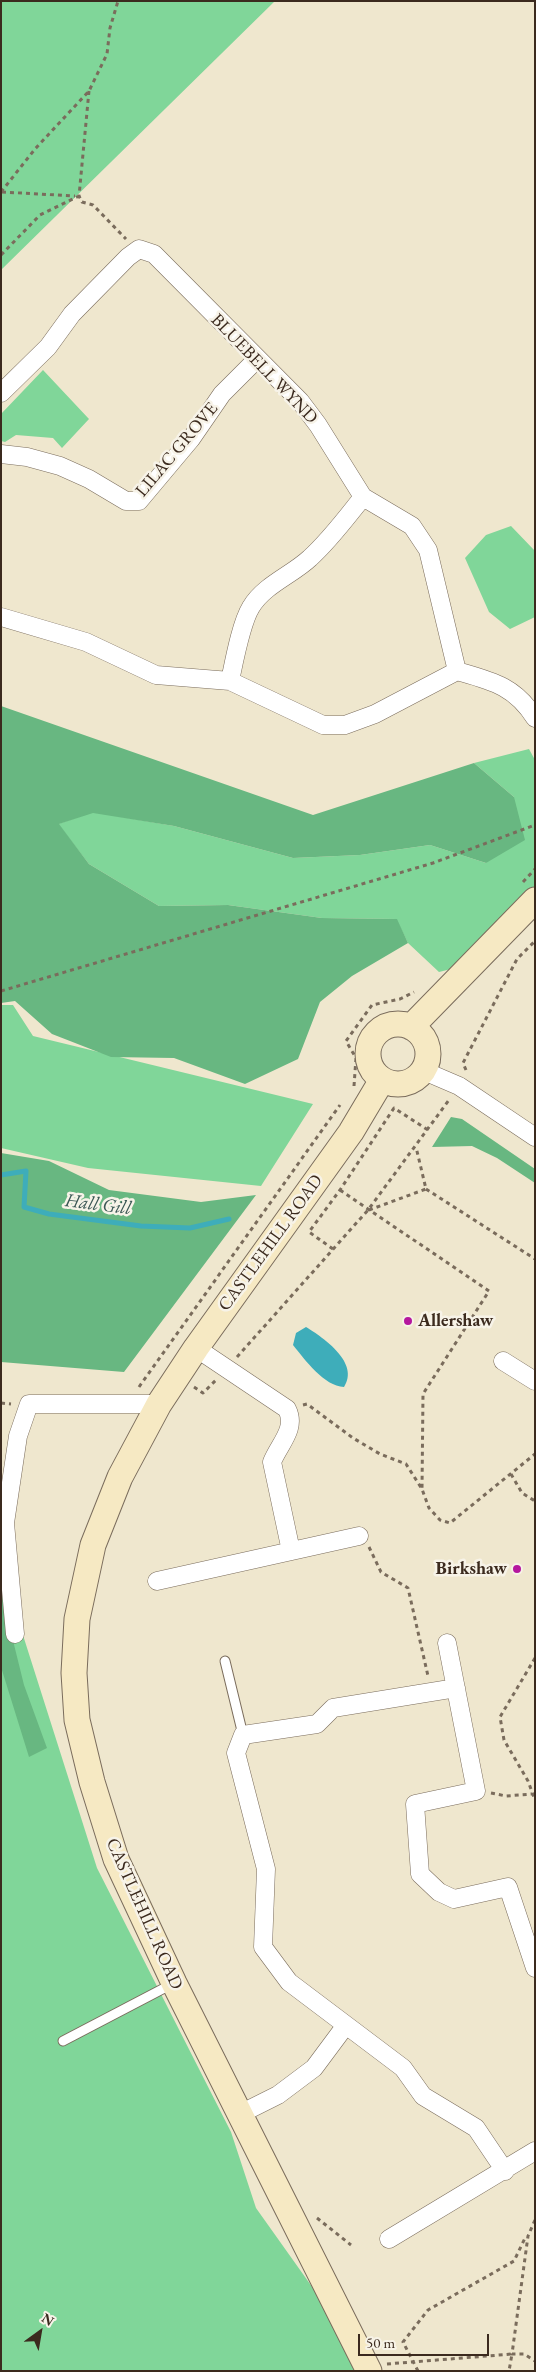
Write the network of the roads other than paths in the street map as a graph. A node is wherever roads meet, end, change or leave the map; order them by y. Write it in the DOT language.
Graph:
graph roads {
  1 [pos="256,360"];
  2 [pos="1,393"];
  3 [pos="1,454"];
  4 [pos="363,497"];
  5 [pos="1,617"];
  6 [pos="457,672"];
  7 [pos="230,681"];
  8 [pos="535,718"];
  9 [pos="528,891"];
  10 [pos="443,995"];
  11 [pos="411,1027"];
  12 [pos="426,1059"];
  13 [pos="382,1080"];
  14 [pos="535,1137"];
  15 [pos="196,1348"];
  16 [pos="503,1361"];
  17 [pos="535,1382"];
  18 [pos="159,1404"];
  19 [pos="359,1536"];
  20 [pos="291,1552"];
  21 [pos="158,1582"];
  22 [pos="15,1634"];
  23 [pos="447,1643"];
  24 [pos="225,1661"];
  25 [pos="456,1688"];
  26 [pos="243,1735"];
  27 [pos="535,1968"];
  28 [pos="174,1983"];
  29 [pos="346,2025"];
  30 [pos="63,2041"];
  31 [pos="240,2114"];
  32 [pos="535,2151"];
  33 [pos="505,2171"];
  34 [pos="389,2239"];
  35 [pos="368,2368"];
  1 -- 2 [label="street, BLUEBELL WYND"];
  1 -- 3 [label="street, LILAC GROVE"];
  1 -- 4 [label="street, BLUEBELL WYND"];
  4 -- 6 [label="street, BLUEBELL WYND"];
  4 -- 7 [label="street"];
  5 -- 7 [label="street"];
  6 -- 7 [label="street"];
  6 -- 8 [label="street"];
  9 -- 10 [label="main road"];
  10 -- 11 [label="main road"];
  10 -- 12 [label="main road"];
  11 -- 12 [label="main road"];
  11 -- 13 [label="main road"];
  12 -- 13 [label="main road"];
  12 -- 14 [label="street"];
  13 -- 15 [label="main road, CASTLEHILL ROAD"];
  15 -- 18 [label="main road, CASTLEHILL ROAD"];
  15 -- 20 [label="street"];
  16 -- 17 [label="street"];
  18 -- 22 [label="street"];
  18 -- 28 [label="main road, CASTLEHILL ROAD"];
  19 -- 20 [label="street"];
  20 -- 21 [label="street"];
  23 -- 25 [label="street"];
  24 -- 26 [label="lane"];
  25 -- 26 [label="street"];
  25 -- 27 [label="street"];
  26 -- 29 [label="street"];
  28 -- 30 [label="lane"];
  28 -- 31 [label="main road, CASTLEHILL ROAD"];
  29 -- 31 [label="street"];
  29 -- 33 [label="street"];
  31 -- 35 [label="main road, CASTLEHILL ROAD"];
  32 -- 33 [label="street"];
  33 -- 34 [label="street"];
}
